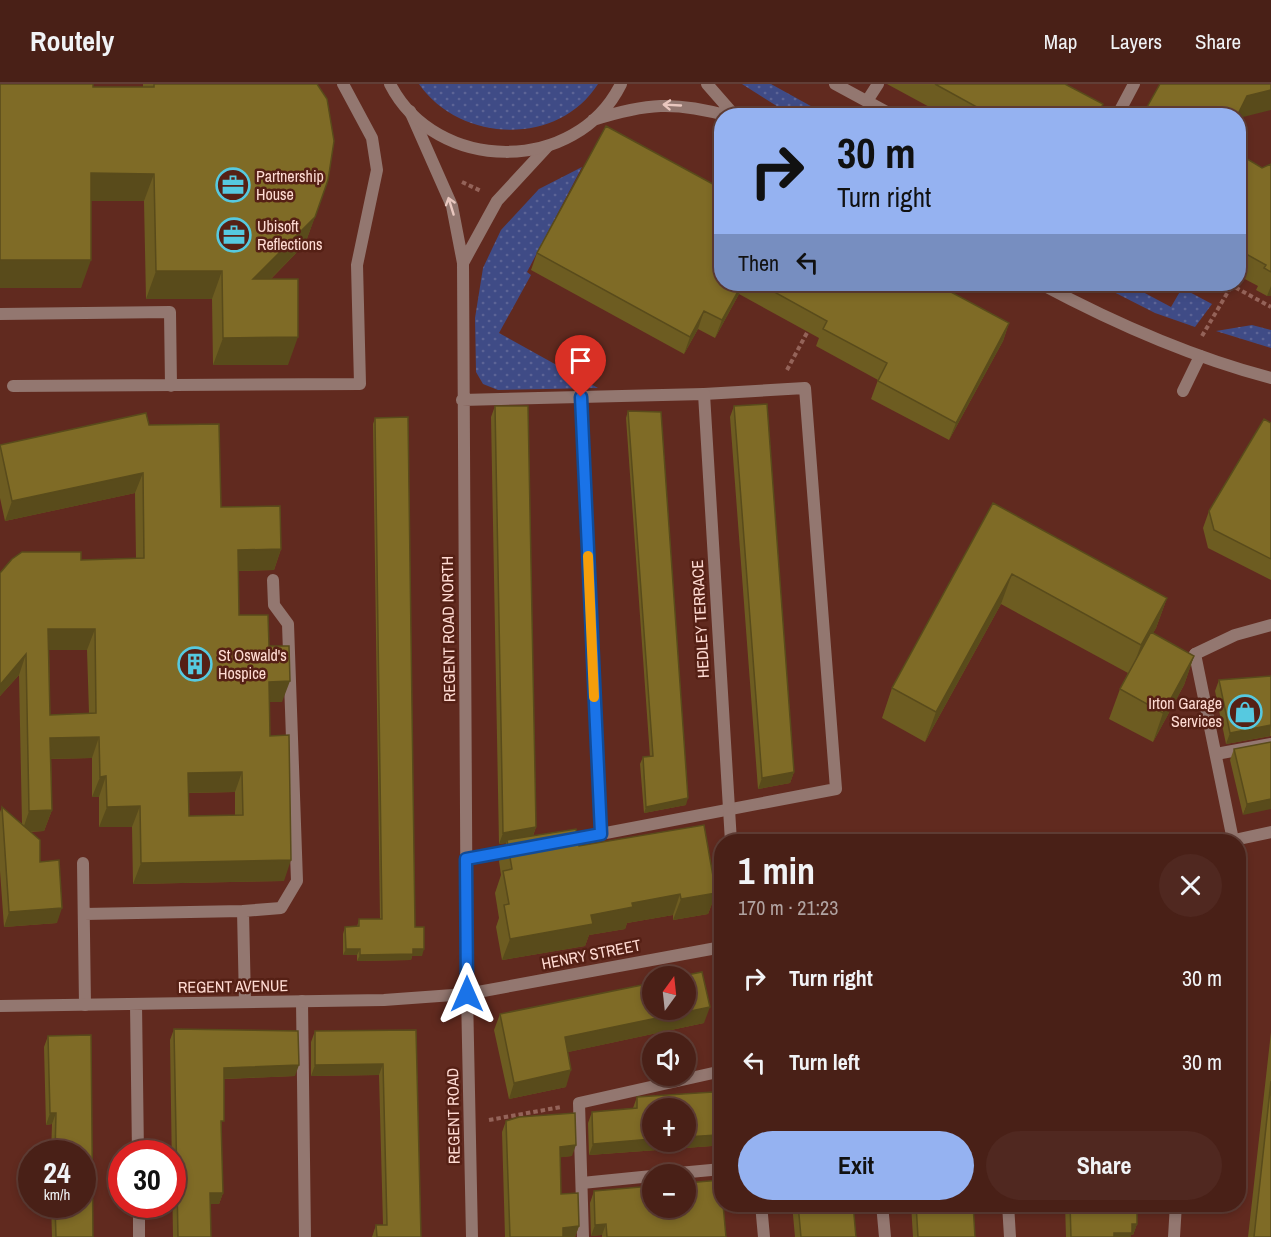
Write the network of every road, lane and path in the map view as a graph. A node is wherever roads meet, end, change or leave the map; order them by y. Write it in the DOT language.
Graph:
graph roads {
  1 [pos="343,84"];
  2 [pos="390,84"];
  3 [pos="621,84"];
  4 [pos="707,84"];
  5 [pos="835,84"];
  6 [pos="878,84"];
  7 [pos="1134,84"];
  8 [pos="867,101"];
  9 [pos="728,108"];
  10 [pos="880,108"];
  11 [pos="1121,108"];
  12 [pos="410,111"];
  13 [pos="714,112"];
  14 [pos="591,121"];
  15 [pos="547,147"];
  16 [pos="443,185"];
  17 [pos="497,201"];
  18 [pos="463,264"];
  19 [pos="1055,291"];
  20 [pos="1228,291"];
  21 [pos="1243,291"];
  22 [pos="1271,307"];
  23 [pos="0,314"];
  24 [pos="812,323"];
  25 [pos="1196,354"];
  26 [pos="1271,378"];
  27 [pos="13,386"];
  28 [pos="171,386"];
  29 [pos="776,390"];
  30 [pos="1183,391"];
  31 [pos="704,394"];
  32 [pos="581,397"];
  33 [pos="462,400"];
  34 [pos="273,580"];
  35 [pos="1271,625"];
  36 [pos="1271,744"];
  37 [pos="1216,754"];
  38 [pos="728,810"];
  39 [pos="1271,832"];
  40 [pos="601,834"];
  41 [pos="730,834"];
  42 [pos="1228,834"];
  43 [pos="1246,837"];
  44 [pos="556,842"];
  45 [pos="534,847"];
  46 [pos="466,859"];
  47 [pos="83,863"];
  48 [pos="243,910"];
  49 [pos="84,914"];
  50 [pos="714,948"];
  51 [pos="467,994"];
  52 [pos="302,1001"];
  53 [pos="245,1002"];
  54 [pos="136,1004"];
  55 [pos="86,1005"];
  56 [pos="0,1006"];
  57 [pos="714,1073"];
  58 [pos="579,1103"];
  59 [pos="470,1124"];
  60 [pos="138,1140"];
  61 [pos="714,1170"];
  62 [pos="696,1171"];
  63 [pos="642,1177"];
  64 [pos="582,1183"];
  65 [pos="762,1212"];
  66 [pos="883,1212"];
  67 [pos="1008,1212"];
  68 [pos="1175,1212"];
  69 [pos="139,1218"];
  70 [pos="139,1237"];
  71 [pos="305,1237"];
  72 [pos="472,1237"];
  73 [pos="583,1237"];
  74 [pos="764,1237"];
  75 [pos="885,1237"];
  76 [pos="1010,1237"];
  77 [pos="1173,1237"];
  1 -- 28 [label="street"];
  2 -- 12 [label="street"];
  3 -- 14 [label="street"];
  4 -- 9 [label="street"];
  5 -- 8 [label="street"];
  6 -- 8 [label="street"];
  7 -- 11 [label="street"];
  8 -- 10 [label="street"];
  12 -- 15 [label="street"];
  12 -- 16 [label="street, REGENT ROAD NORTH"];
  13 -- 14 [label="street, one-way"];
  14 -- 15 [label="street"];
  15 -- 17 [label="street, REGENT ROAD NORTH"];
  16 -- 17 [label="path"];
  18 -- 16 [label="street, REGENT ROAD NORTH, one-way"];
  17 -- 18 [label="street, REGENT ROAD NORTH"];
  18 -- 33 [label="street, REGENT ROAD NORTH"];
  19 -- 25 [label="street"];
  20 -- 25 [label="path"];
  21 -- 22 [label="path"];
  23 -- 28 [label="street"];
  24 -- 29 [label="path"];
  25 -- 26 [label="street"];
  25 -- 30 [label="street"];
  27 -- 28 [label="street"];
  29 -- 31 [label="street"];
  29 -- 38 [label="street"];
  31 -- 32 [label="street"];
  31 -- 38 [label="street, HEDLEY TERRACE"];
  32 -- 33 [label="street"];
  32 -- 40 [label="street"];
  33 -- 46 [label="street, REGENT ROAD NORTH"];
  34 -- 48 [label="street"];
  35 -- 37 [label="street"];
  36 -- 37 [label="street"];
  37 -- 42 [label="street"];
  38 -- 40 [label="street"];
  38 -- 41 [label="street, HEDLEY TERRACE"];
  39 -- 43 [label="street"];
  40 -- 44 [label="street"];
  45 -- 46 [label="street"];
  46 -- 51 [label="street, REGENT ROAD NORTH"];
  47 -- 49 [label="street"];
  48 -- 49 [label="street"];
  48 -- 53 [label="street"];
  49 -- 55 [label="street"];
  50 -- 51 [label="street, HENRY STREET"];
  51 -- 52 [label="street, REGENT AVENUE"];
  51 -- 59 [label="street, REGENT ROAD"];
  52 -- 53 [label="street, REGENT AVENUE"];
  52 -- 71 [label="street"];
  53 -- 54 [label="street, REGENT AVENUE"];
  54 -- 55 [label="street, REGENT AVENUE"];
  54 -- 60 [label="street"];
  55 -- 56 [label="street, REGENT AVENUE"];
  57 -- 58 [label="street"];
  58 -- 59 [label="path"];
  58 -- 64 [label="street"];
  59 -- 72 [label="street, REGENT ROAD"];
  61 -- 62 [label="street"];
  63 -- 64 [label="street"];
  64 -- 73 [label="street"];
  65 -- 74 [label="street"];
  66 -- 75 [label="street"];
  67 -- 76 [label="street"];
  68 -- 77 [label="street"];
  69 -- 70 [label="street"];
}
